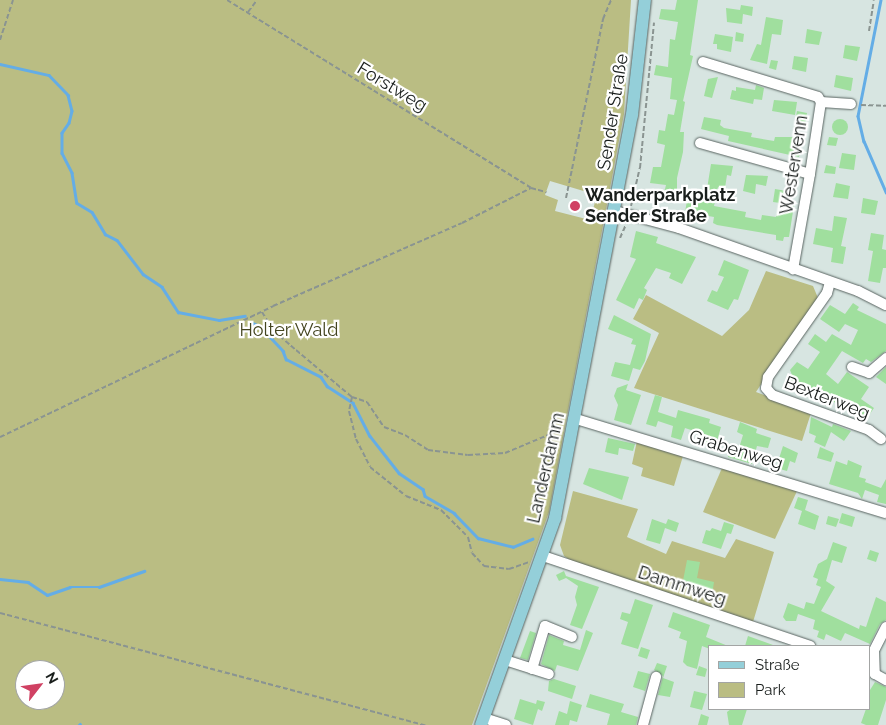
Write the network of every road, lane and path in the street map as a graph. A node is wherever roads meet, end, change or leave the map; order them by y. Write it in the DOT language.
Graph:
graph roads {
  1 [pos="13,0"];
  2 [pos="227,0"];
  3 [pos="257,0"];
  4 [pos="611,0"];
  5 [pos="645,0"];
  6 [pos="874,0"];
  7 [pos="248,12"];
  8 [pos="655,19"];
  9 [pos="869,31"];
  10 [pos="0,40"];
  11 [pos="703,62"];
  12 [pos="820,102"];
  13 [pos="851,104"];
  14 [pos="864,105"];
  15 [pos="886,106"];
  16 [pos="700,143"];
  17 [pos="810,174"];
  18 [pos="531,188"];
  19 [pos="546,192"];
  20 [pos="566,198"];
  21 [pos="630,208"];
  22 [pos="615,211"];
  23 [pos="793,269"];
  24 [pos="830,282"];
  25 [pos="886,305"];
  26 [pos="262,312"];
  27 [pos="886,358"];
  28 [pos="852,367"];
  29 [pos="352,398"];
  30 [pos="576,419"];
  31 [pos="0,437"];
  32 [pos="881,439"];
  33 [pos="886,512"];
  34 [pos="543,556"];
  35 [pos="0,613"];
  36 [pos="886,626"];
  37 [pos="572,637"];
  38 [pos="807,645"];
  39 [pos="505,660"];
  40 [pos="872,663"];
  41 [pos="532,668"];
  42 [pos="549,674"];
  43 [pos="656,677"];
  44 [pos="886,680"];
  45 [pos="483,722"];
  46 [pos="425,725"];
  47 [pos="506,725"];
  48 [pos="643,725"];
  1 -- 10 [label="path"];
  2 -- 7 [label="path, Forstweg"];
  3 -- 7 [label="path"];
  4 -- 20 [label="path"];
  5 -- 22 [label="main road, Sender Straße"];
  6 -- 9 [label="path"];
  7 -- 18 [label="path, Forstweg"];
  8 -- 21 [label="path"];
  11 -- 12 [label="street, Westervenn"];
  12 -- 13 [label="street"];
  12 -- 17 [label="street, Westervenn"];
  14 -- 15 [label="path"];
  16 -- 17 [label="street"];
  17 -- 23 [label="street, Westervenn"];
  18 -- 19 [label="path, Forstweg"];
  18 -- 26 [label="path"];
  22 -- 23 [label="street"];
  22 -- 30 [label="main road, Landerdamm"];
  23 -- 24 [label="street"];
  24 -- 25 [label="street"];
  24 -- 32 [label="street, Bexterweg"];
  26 -- 29 [label="path"];
  26 -- 31 [label="path"];
  27 -- 28 [label="street"];
  29 -- 30 [label="path"];
  29 -- 34 [label="path"];
  30 -- 33 [label="street, Grabenweg"];
  30 -- 34 [label="main road, Landerdamm"];
  34 -- 38 [label="street, Dammweg"];
  34 -- 39 [label="main road, Landerdamm"];
  35 -- 46 [label="path"];
  36 -- 40 [label="street"];
  37 -- 41 [label="street"];
  39 -- 41 [label="street"];
  39 -- 45 [label="main road, Landerdamm"];
  40 -- 44 [label="street"];
  41 -- 42 [label="street"];
  43 -- 48 [label="street"];
  45 -- 47 [label="street"];
}
